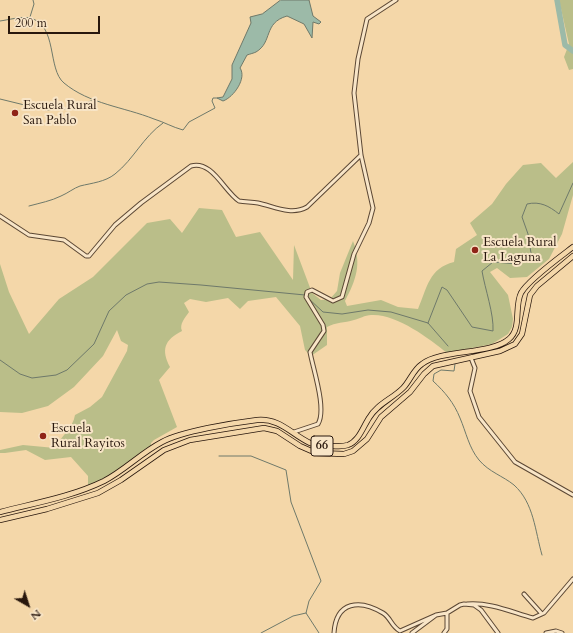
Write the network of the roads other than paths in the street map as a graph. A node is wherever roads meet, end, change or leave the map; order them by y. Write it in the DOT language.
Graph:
graph roads {
  1 [pos="396,0"];
  2 [pos="361,155"];
  3 [pos="0,216"];
  4 [pos="573,247"];
  5 [pos="573,256"];
  6 [pos="471,358"];
  7 [pos="294,432"];
  8 [pos="573,495"];
  9 [pos="0,512"];
  10 [pos="0,520"];
  11 [pos="573,579"];
  12 [pos="524,594"];
  13 [pos="467,604"];
  14 [pos="447,613"];
  15 [pos="542,614"];
  16 [pos="436,615"];
  17 [pos="334,633"];
  18 [pos="412,633"];
  19 [pos="444,633"];
  20 [pos="498,633"];
  21 [pos="546,633"];
  22 [pos="562,633"];
  1 -- 2 [label="street"];
  2 -- 3 [label="street"];
  2 -- 7 [label="street"];
  4 -- 7 [label="highway, 66"];
  5 -- 6 [label="highway, 66"];
  6 -- 8 [label="street"];
  6 -- 10 [label="highway, 66"];
  7 -- 9 [label="highway, 66"];
  11 -- 15 [label="street"];
  12 -- 15 [label="street"];
  13 -- 14 [label="street"];
  13 -- 15 [label="street"];
  13 -- 20 [label="street"];
  14 -- 16 [label="street"];
  14 -- 19 [label="street"];
  16 -- 17 [label="street"];
  16 -- 18 [label="street"];
  21 -- 22 [label="street"];
}
